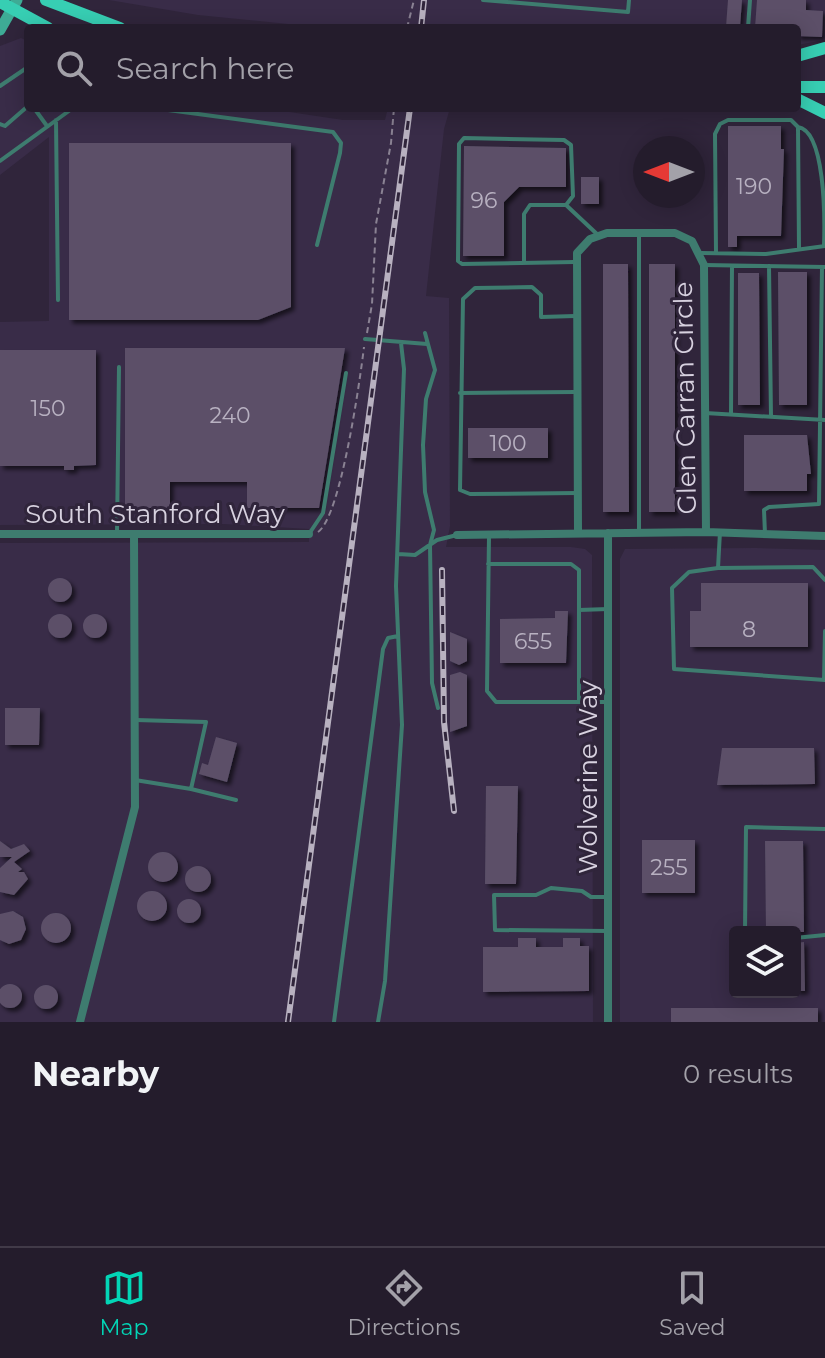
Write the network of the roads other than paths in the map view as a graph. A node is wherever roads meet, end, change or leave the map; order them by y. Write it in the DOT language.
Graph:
graph roads {
  1 [pos="46,0"];
  2 [pos="483,0"];
  3 [pos="629,0"];
  4 [pos="750,0"];
  5 [pos="0,2"];
  6 [pos="15,4"];
  7 [pos="42,24"];
  8 [pos="109,24"];
  9 [pos="748,24"];
  10 [pos="0,30"];
  11 [pos="825,48"];
  12 [pos="801,55"];
  13 [pos="801,56"];
  14 [pos="825,56"];
  15 [pos="24,70"];
  16 [pos="0,86"];
  17 [pos="801,87"];
  18 [pos="825,87"];
  19 [pos="801,101"];
  20 [pos="24,109"];
  21 [pos="37,112"];
  22 [pos="67,112"];
  23 [pos="183,112"];
  24 [pos="825,113"];
  25 [pos="56,120"];
  26 [pos="0,124"];
  27 [pos="47,126"];
  28 [pos="798,127"];
  29 [pos="0,161"];
  30 [pos="566,205"];
  31 [pos="639,233"];
  32 [pos="598,235"];
  33 [pos="317,245"];
  34 [pos="825,246"];
  35 [pos="799,248"];
  36 [pos="701,253"];
  37 [pos="716,253"];
  38 [pos="574,262"];
  39 [pos="524,263"];
  40 [pos="704,265"];
  41 [pos="732,266"];
  42 [pos="769,266"];
  43 [pos="824,267"];
  44 [pos="58,300"];
  45 [pos="575,316"];
  46 [pos="425,333"];
  47 [pos="365,339"];
  48 [pos="401,343"];
  49 [pos="427,344"];
  50 [pos="119,367"];
  51 [pos="346,373"];
  52 [pos="576,392"];
  53 [pos="460,393"];
  54 [pos="705,413"];
  55 [pos="731,414"];
  56 [pos="771,417"];
  57 [pos="823,420"];
  58 [pos="577,493"];
  59 [pos="639,532"];
  60 [pos="706,532"];
  61 [pos="720,532"];
  62 [pos="578,533"];
  63 [pos="608,533"];
  64 [pos="0,534"];
  65 [pos="117,534"];
  66 [pos="134,534"];
  67 [pos="309,534"];
  68 [pos="489,534"];
  69 [pos="765,534"];
  70 [pos="457,535"];
  71 [pos="825,536"];
  72 [pos="430,545"];
  73 [pos="398,554"];
  74 [pos="488,564"];
  75 [pos="718,568"];
  76 [pos="825,580"];
  77 [pos="608,609"];
  78 [pos="579,610"];
  79 [pos="825,631"];
  80 [pos="398,636"];
  81 [pos="824,680"];
  82 [pos="579,702"];
  83 [pos="608,702"];
  84 [pos="438,708"];
  85 [pos="134,720"];
  86 [pos="134,780"];
  87 [pos="191,789"];
  88 [pos="236,800"];
  89 [pos="825,829"];
  90 [pos="608,897"];
  91 [pos="745,926"];
  92 [pos="608,931"];
  93 [pos="825,935"];
  94 [pos="801,937"];
  95 [pos="80,1022"];
  96 [pos="334,1022"];
  97 [pos="378,1022"];
  98 [pos="608,1022"];
  1 -- 8 [label="main road"];
  2 -- 3 [label="lane"];
  4 -- 9 [label="lane"];
  5 -- 6 [label="main road"];
  6 -- 7 [label="main road"];
  6 -- 10 [label="street"];
  11 -- 12 [label="main road"];
  13 -- 14 [label="main road"];
  15 -- 16 [label="lane"];
  17 -- 18 [label="main road"];
  19 -- 24 [label="main road"];
  20 -- 26 [label="lane"];
  21 -- 27 [label="lane"];
  22 -- 25 [label="lane"];
  23 -- 33 [label="lane"];
  25 -- 27 [label="lane"];
  25 -- 44 [label="lane"];
  27 -- 29 [label="lane"];
  28 -- 34 [label="lane"];
  28 -- 35 [label="lane"];
  28 -- 37 [label="lane"];
  30 -- 32 [label="lane"];
  30 -- 39 [label="lane"];
  30 -- 39 [label="lane"];
  31 -- 32 [label="street, Glen Carran Circle"];
  31 -- 36 [label="street, Glen Carran Circle"];
  31 -- 59 [label="lane"];
  32 -- 38 [label="street"];
  34 -- 35 [label="lane"];
  35 -- 37 [label="lane"];
  36 -- 37 [label="lane"];
  36 -- 40 [label="street, Glen Carran Circle"];
  38 -- 39 [label="lane"];
  38 -- 45 [label="street"];
  40 -- 41 [label="lane"];
  40 -- 54 [label="street, Glen Carran Circle"];
  41 -- 42 [label="lane"];
  41 -- 55 [label="lane"];
  42 -- 43 [label="lane"];
  42 -- 56 [label="lane"];
  43 -- 57 [label="lane"];
  45 -- 52 [label="street"];
  45 -- 53 [label="lane"];
  46 -- 49 [label="lane"];
  47 -- 48 [label="lane"];
  48 -- 49 [label="lane"];
  48 -- 73 [label="lane"];
  49 -- 72 [label="lane"];
  50 -- 65 [label="lane"];
  51 -- 67 [label="lane"];
  52 -- 53 [label="lane"];
  52 -- 58 [label="street"];
  53 -- 58 [label="lane"];
  54 -- 55 [label="lane"];
  54 -- 60 [label="street, Glen Carran Circle"];
  55 -- 56 [label="lane"];
  56 -- 57 [label="lane"];
  57 -- 69 [label="lane"];
  58 -- 62 [label="street"];
  59 -- 60 [label="street"];
  59 -- 63 [label="street"];
  60 -- 61 [label="street"];
  61 -- 69 [label="street"];
  61 -- 75 [label="lane"];
  62 -- 63 [label="street"];
  62 -- 68 [label="street"];
  63 -- 77 [label="street, Wolverine Way"];
  64 -- 65 [label="street, South Stanford Way"];
  65 -- 66 [label="street, South Stanford Way"];
  66 -- 67 [label="street, South Stanford Way"];
  66 -- 85 [label="street"];
  68 -- 70 [label="street"];
  68 -- 74 [label="lane"];
  69 -- 71 [label="street"];
  70 -- 72 [label="lane"];
  72 -- 73 [label="lane"];
  72 -- 84 [label="lane"];
  73 -- 80 [label="lane"];
  74 -- 78 [label="lane"];
  74 -- 82 [label="lane"];
  75 -- 76 [label="lane"];
  75 -- 81 [label="lane"];
  77 -- 78 [label="lane"];
  77 -- 83 [label="street, Wolverine Way"];
  78 -- 82 [label="lane"];
  79 -- 81 [label="lane"];
  80 -- 96 [label="lane"];
  80 -- 97 [label="lane"];
  82 -- 83 [label="lane"];
  83 -- 90 [label="street, Wolverine Way"];
  85 -- 86 [label="street"];
  85 -- 87 [label="lane"];
  86 -- 87 [label="lane"];
  86 -- 95 [label="street"];
  87 -- 88 [label="lane"];
  89 -- 91 [label="lane"];
  90 -- 92 [label="street, Wolverine Way"];
  90 -- 92 [label="lane"];
  92 -- 98 [label="street, Wolverine Way"];
  93 -- 94 [label="lane"];
}
